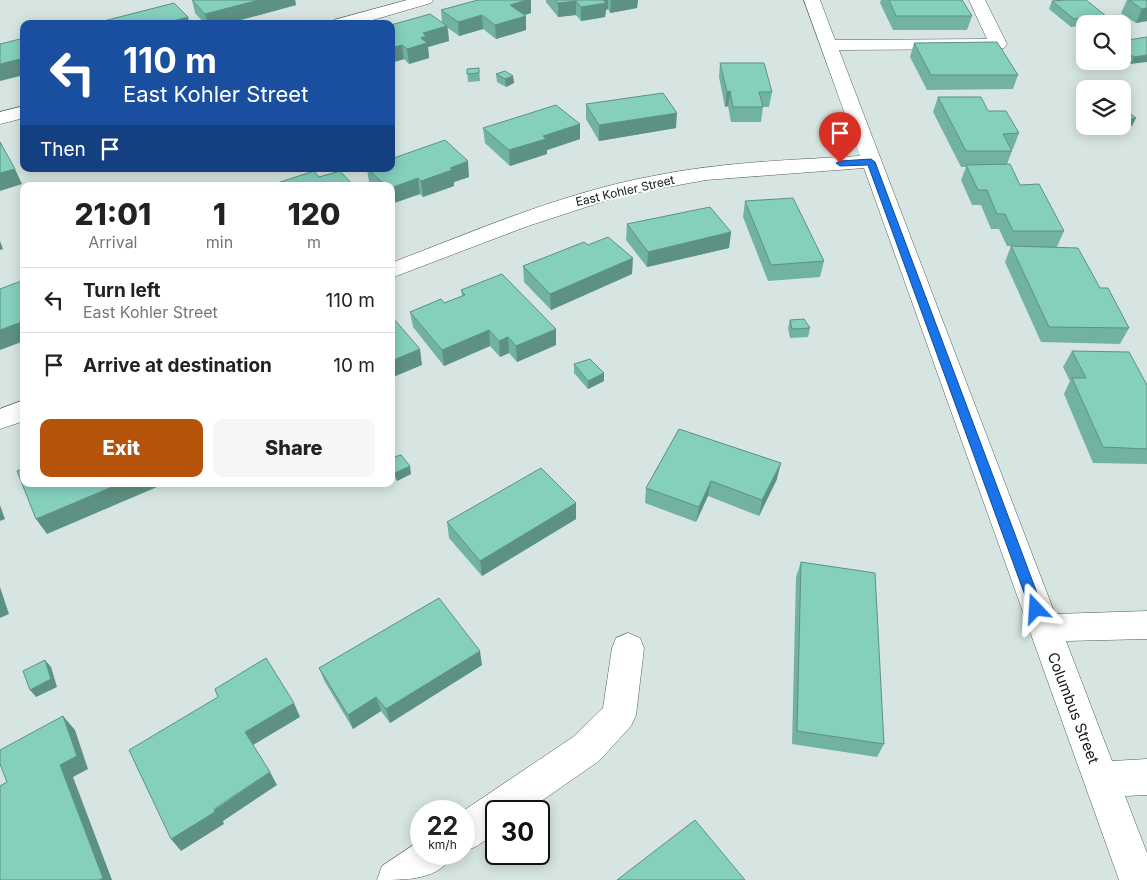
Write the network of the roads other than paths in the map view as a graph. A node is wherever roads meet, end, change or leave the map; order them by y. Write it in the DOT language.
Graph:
graph roads {
  1 [pos="425,0"];
  2 [pos="812,0"];
  3 [pos="978,0"];
  4 [pos="354,20"];
  5 [pos="828,44"];
  6 [pos="20,113"];
  7 [pos="0,118"];
  8 [pos="871,162"];
  9 [pos="395,269"];
  10 [pos="20,412"];
  11 [pos="0,419"];
  12 [pos="1147,625"];
  13 [pos="1043,628"];
  14 [pos="628,648"];
  15 [pos="1147,777"];
  16 [pos="1100,779"];
  17 [pos="475,825"];
  18 [pos="418,865"];
  19 [pos="396,880"];
  20 [pos="1138,880"];
  1 -- 4 [label="street"];
  2 -- 5 [label="street, Columbus Street"];
  3 -- 5 [label="street"];
  5 -- 8 [label="street, Columbus Street"];
  6 -- 7 [label="street"];
  8 -- 9 [label="street, East Kohler Street"];
  8 -- 13 [label="street, Columbus Street"];
  10 -- 11 [label="street"];
  12 -- 13 [label="street"];
  13 -- 16 [label="street, Columbus Street"];
  14 -- 17 [label="street"];
  15 -- 16 [label="street"];
  16 -- 20 [label="street, Columbus Street"];
  18 -- 19 [label="street"];
}
